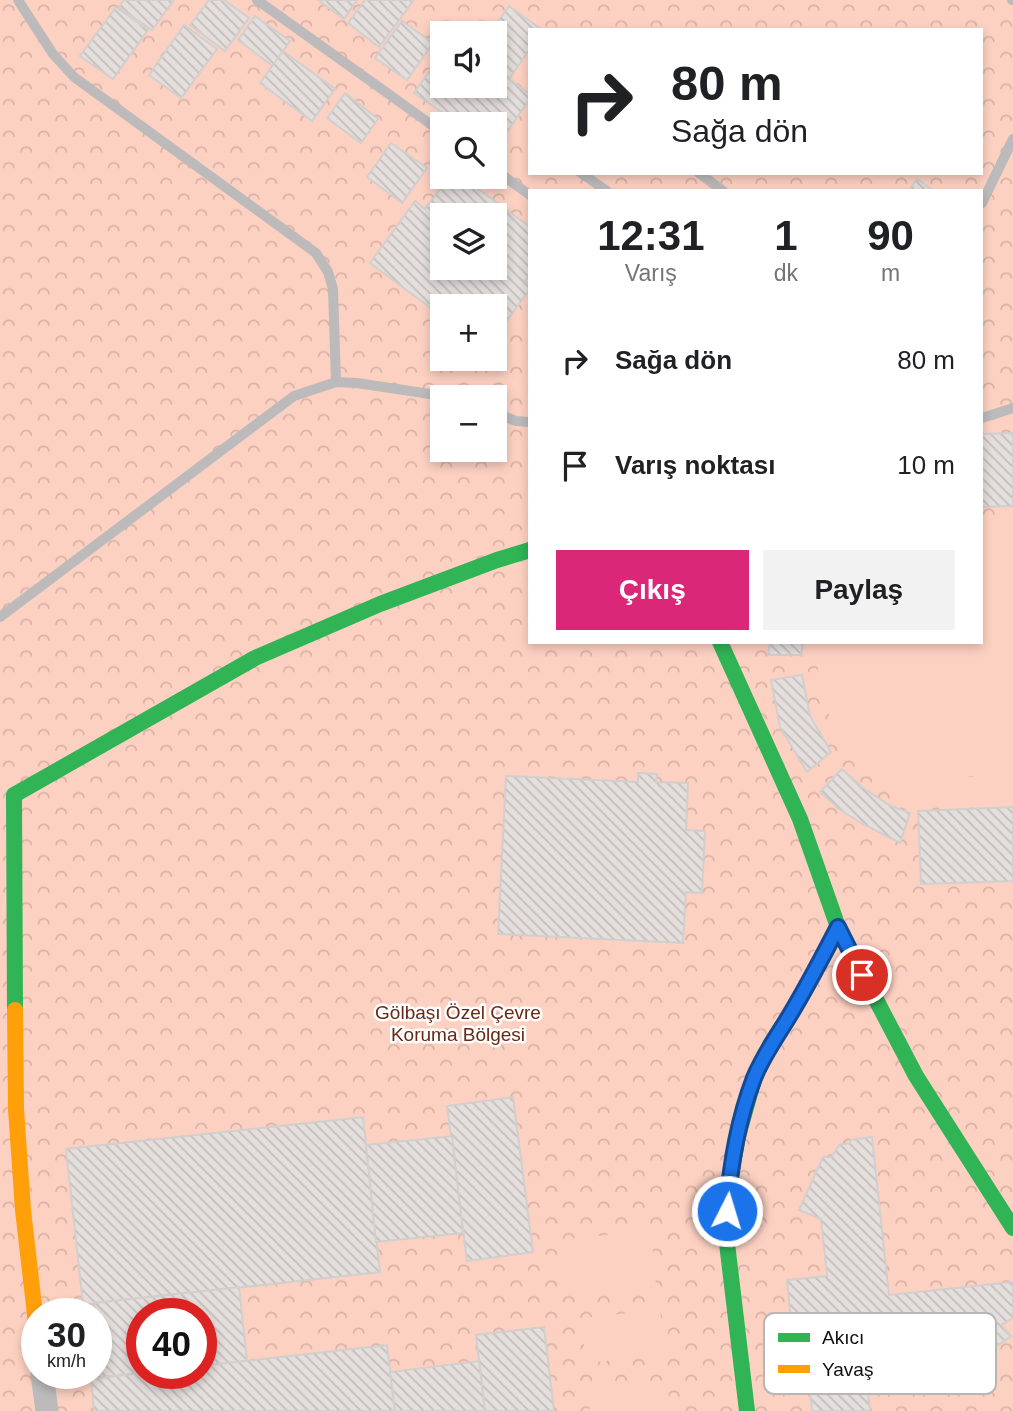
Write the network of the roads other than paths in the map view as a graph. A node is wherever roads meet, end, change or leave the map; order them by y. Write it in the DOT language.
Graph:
graph roads {
  1 [pos="18,0"];
  2 [pos="257,0"];
  3 [pos="430,124"];
  4 [pos="1013,139"];
  5 [pos="584,175"];
  6 [pos="702,175"];
  7 [pos="507,179"];
  8 [pos="604,189"];
  9 [pos="720,189"];
  10 [pos="528,194"];
  11 [pos="983,201"];
  12 [pos="335,382"];
  13 [pos="430,394"];
  14 [pos="1013,408"];
  15 [pos="507,418"];
  16 [pos="983,418"];
  17 [pos="528,422"];
  18 [pos="528,551"];
  19 [pos="0,617"];
  20 [pos="721,644"];
  21 [pos="7,799"];
  22 [pos="838,927"];
  23 [pos="1013,1228"];
  24 [pos="33,1298"];
  25 [pos="44,1389"];
  26 [pos="47,1411"];
  27 [pos="747,1411"];
  1 -- 12 [label="lane"];
  2 -- 3 [label="lane"];
  4 -- 11 [label="lane"];
  5 -- 8 [label="lane"];
  6 -- 9 [label="lane"];
  7 -- 10 [label="lane"];
  12 -- 13 [label="lane"];
  12 -- 19 [label="lane"];
  14 -- 16 [label="lane"];
  15 -- 17 [label="lane"];
  18 -- 21 [label="street"];
  20 -- 22 [label="street"];
  21 -- 24 [label="street"];
  22 -- 23 [label="street"];
  22 -- 27 [label="street"];
  25 -- 26 [label="street"];
}
